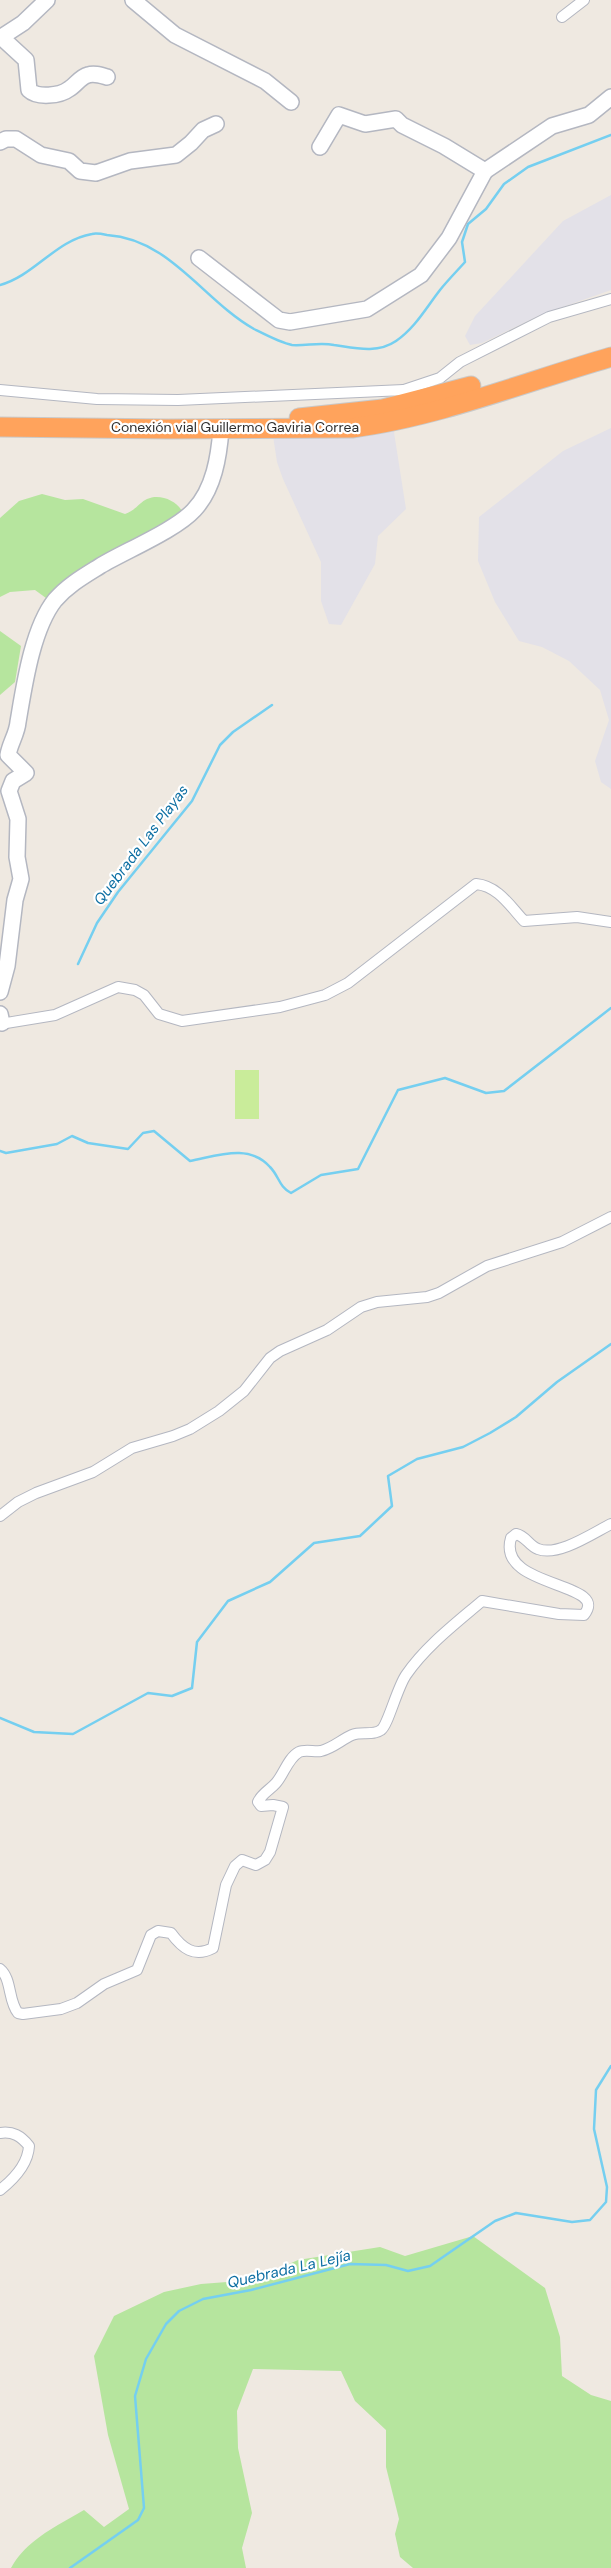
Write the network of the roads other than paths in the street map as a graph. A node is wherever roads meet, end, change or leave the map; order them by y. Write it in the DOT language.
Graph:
graph roads {
  1 [pos="47,0"];
  2 [pos="132,0"];
  3 [pos="584,0"];
  4 [pos="562,17"];
  5 [pos="0,37"];
  6 [pos="107,77"];
  7 [pos="611,97"];
  8 [pos="291,102"];
  9 [pos="216,124"];
  10 [pos="0,142"];
  11 [pos="320,147"];
  12 [pos="485,171"];
  13 [pos="199,258"];
  14 [pos="611,299"];
  15 [pos="611,345"];
  16 [pos="611,358"];
  17 [pos="0,390"];
  18 [pos="407,396"];
  19 [pos="0,415"];
  20 [pos="0,427"];
  21 [pos="221,429"];
  22 [pos="611,922"];
  23 [pos="0,992"];
  24 [pos="1,1021"];
  25 [pos="611,1217"];
  26 [pos="0,1516"];
  27 [pos="611,1524"];
  28 [pos="0,1969"];
  29 [pos="0,2133"];
  30 [pos="0,2190"];
  1 -- 5 [label="street"];
  2 -- 8 [label="street"];
  3 -- 4 [label="street"];
  5 -- 6 [label="street"];
  7 -- 12 [label="street"];
  9 -- 10 [label="street"];
  11 -- 12 [label="street"];
  12 -- 13 [label="street"];
  14 -- 18 [label="street"];
  15 -- 18 [label="highway, Conexión vial Guillermo Gaviria Correa"];
  16 -- 21 [label="highway, Conexión vial Guillermo Gaviria Correa"];
  17 -- 18 [label="street"];
  18 -- 19 [label="highway, Conexión vial Guillermo Gaviria Correa"];
  20 -- 21 [label="highway, Conexión vial Guillermo Gaviria Correa"];
  21 -- 23 [label="street"];
  22 -- 24 [label="street"];
  25 -- 26 [label="street"];
  27 -- 28 [label="street"];
  29 -- 30 [label="street"];
}
